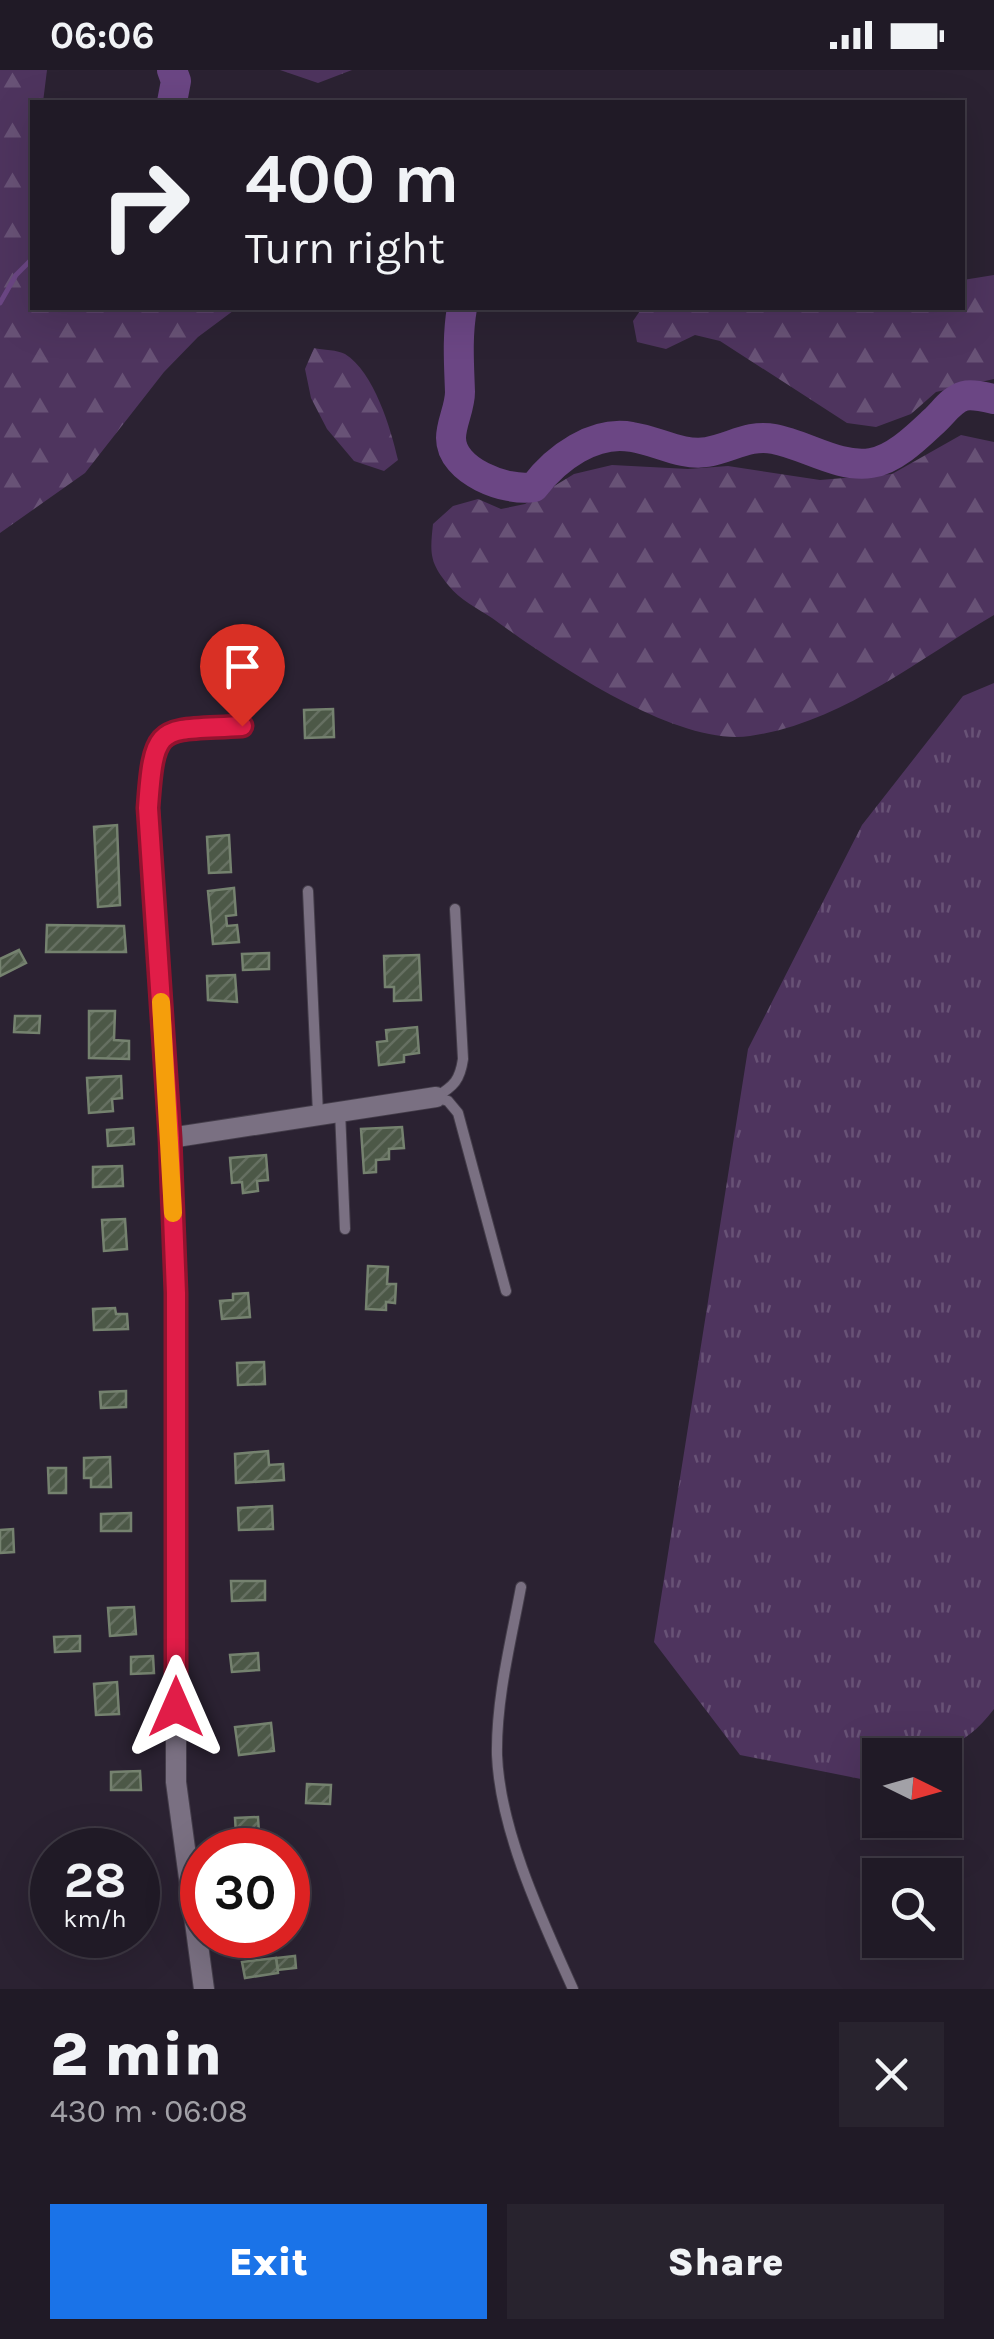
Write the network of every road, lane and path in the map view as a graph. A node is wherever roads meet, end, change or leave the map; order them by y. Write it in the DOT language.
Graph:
graph roads {
  1 [pos="242,726"];
  2 [pos="148,808"];
  3 [pos="308,891"];
  4 [pos="455,910"];
  5 [pos="436,1096"];
  6 [pos="340,1110"];
  7 [pos="318,1114"];
  8 [pos="170,1138"];
  9 [pos="345,1229"];
  10 [pos="506,1291"];
  11 [pos="521,1587"];
  12 [pos="204,1989"];
  13 [pos="572,1989"];
  1 -- 2 [label="lane"];
  2 -- 8 [label="street"];
  3 -- 7 [label="lane"];
  4 -- 5 [label="lane"];
  5 -- 6 [label="street"];
  5 -- 10 [label="lane"];
  6 -- 7 [label="street"];
  6 -- 9 [label="lane"];
  7 -- 8 [label="street"];
  8 -- 12 [label="street"];
  11 -- 13 [label="lane"];
}
